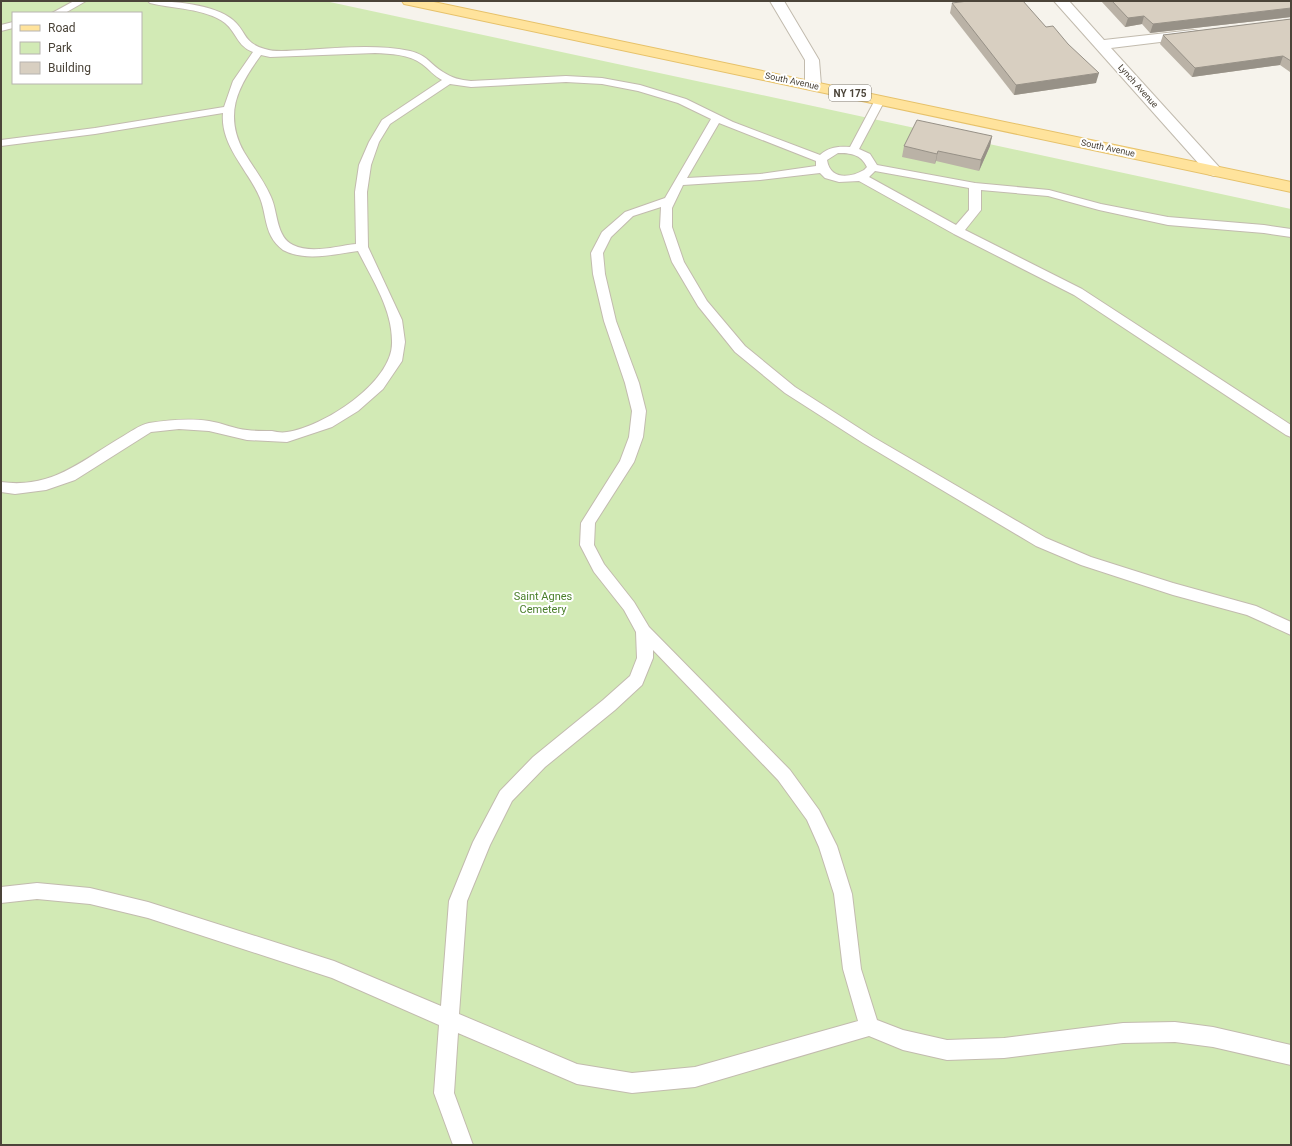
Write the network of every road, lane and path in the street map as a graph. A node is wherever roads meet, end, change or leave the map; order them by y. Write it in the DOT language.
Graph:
graph roads {
  1 [pos="81,1"];
  2 [pos="153,1"];
  3 [pos="409,1"];
  4 [pos="778,1"];
  5 [pos="1061,1"];
  6 [pos="59,12"];
  7 [pos="12,25"];
  8 [pos="1,28"];
  9 [pos="1204,33"];
  10 [pos="1101,45"];
  11 [pos="259,51"];
  12 [pos="449,80"];
  13 [pos="813,85"];
  14 [pos="880,100"];
  15 [pos="229,109"];
  16 [pos="717,118"];
  17 [pos="1,143"];
  18 [pos="853,151"];
  19 [pos="821,164"];
  20 [pos="872,168"];
  21 [pos="1214,171"];
  22 [pos="861,177"];
  23 [pos="679,182"];
  24 [pos="975,186"];
  25 [pos="1291,187"];
  26 [pos="670,200"];
  27 [pos="958,231"];
  28 [pos="1291,233"];
  29 [pos="362,247"];
  30 [pos="1291,432"];
  31 [pos="1,487"];
  32 [pos="1291,629"];
  33 [pos="644,631"];
  34 [pos="1,895"];
  35 [pos="450,1020"];
  36 [pos="869,1027"];
  37 [pos="1291,1055"];
  38 [pos="463,1145"];
  1 -- 6 [label="lane"];
  2 -- 11 [label="lane"];
  3 -- 13 [label="main road, South Avenue / NY 175"];
  4 -- 13 [label="street"];
  5 -- 10 [label="street, Lynch Avenue"];
  7 -- 8 [label="lane"];
  9 -- 10 [label="street"];
  10 -- 21 [label="street, Lynch Avenue"];
  11 -- 12 [label="lane"];
  11 -- 15 [label="lane"];
  12 -- 16 [label="lane"];
  12 -- 29 [label="lane"];
  13 -- 14 [label="main road, South Avenue / NY 175"];
  14 -- 18 [label="lane"];
  14 -- 21 [label="main road, South Avenue / NY 175"];
  15 -- 17 [label="lane"];
  15 -- 29 [label="lane"];
  16 -- 19 [label="lane"];
  16 -- 23 [label="lane"];
  18 -- 19 [label="lane"];
  18 -- 20 [label="lane"];
  19 -- 22 [label="lane"];
  19 -- 23 [label="lane"];
  20 -- 22 [label="lane"];
  20 -- 24 [label="lane"];
  21 -- 25 [label="main road, South Avenue / NY 175"];
  22 -- 27 [label="lane"];
  23 -- 26 [label="lane"];
  24 -- 27 [label="lane"];
  24 -- 28 [label="lane"];
  26 -- 32 [label="lane"];
  26 -- 33 [label="lane"];
  27 -- 30 [label="lane"];
  29 -- 31 [label="lane"];
  33 -- 35 [label="lane"];
  33 -- 36 [label="lane"];
  34 -- 35 [label="lane"];
  35 -- 36 [label="lane"];
  35 -- 38 [label="lane"];
  36 -- 37 [label="lane"];
}
